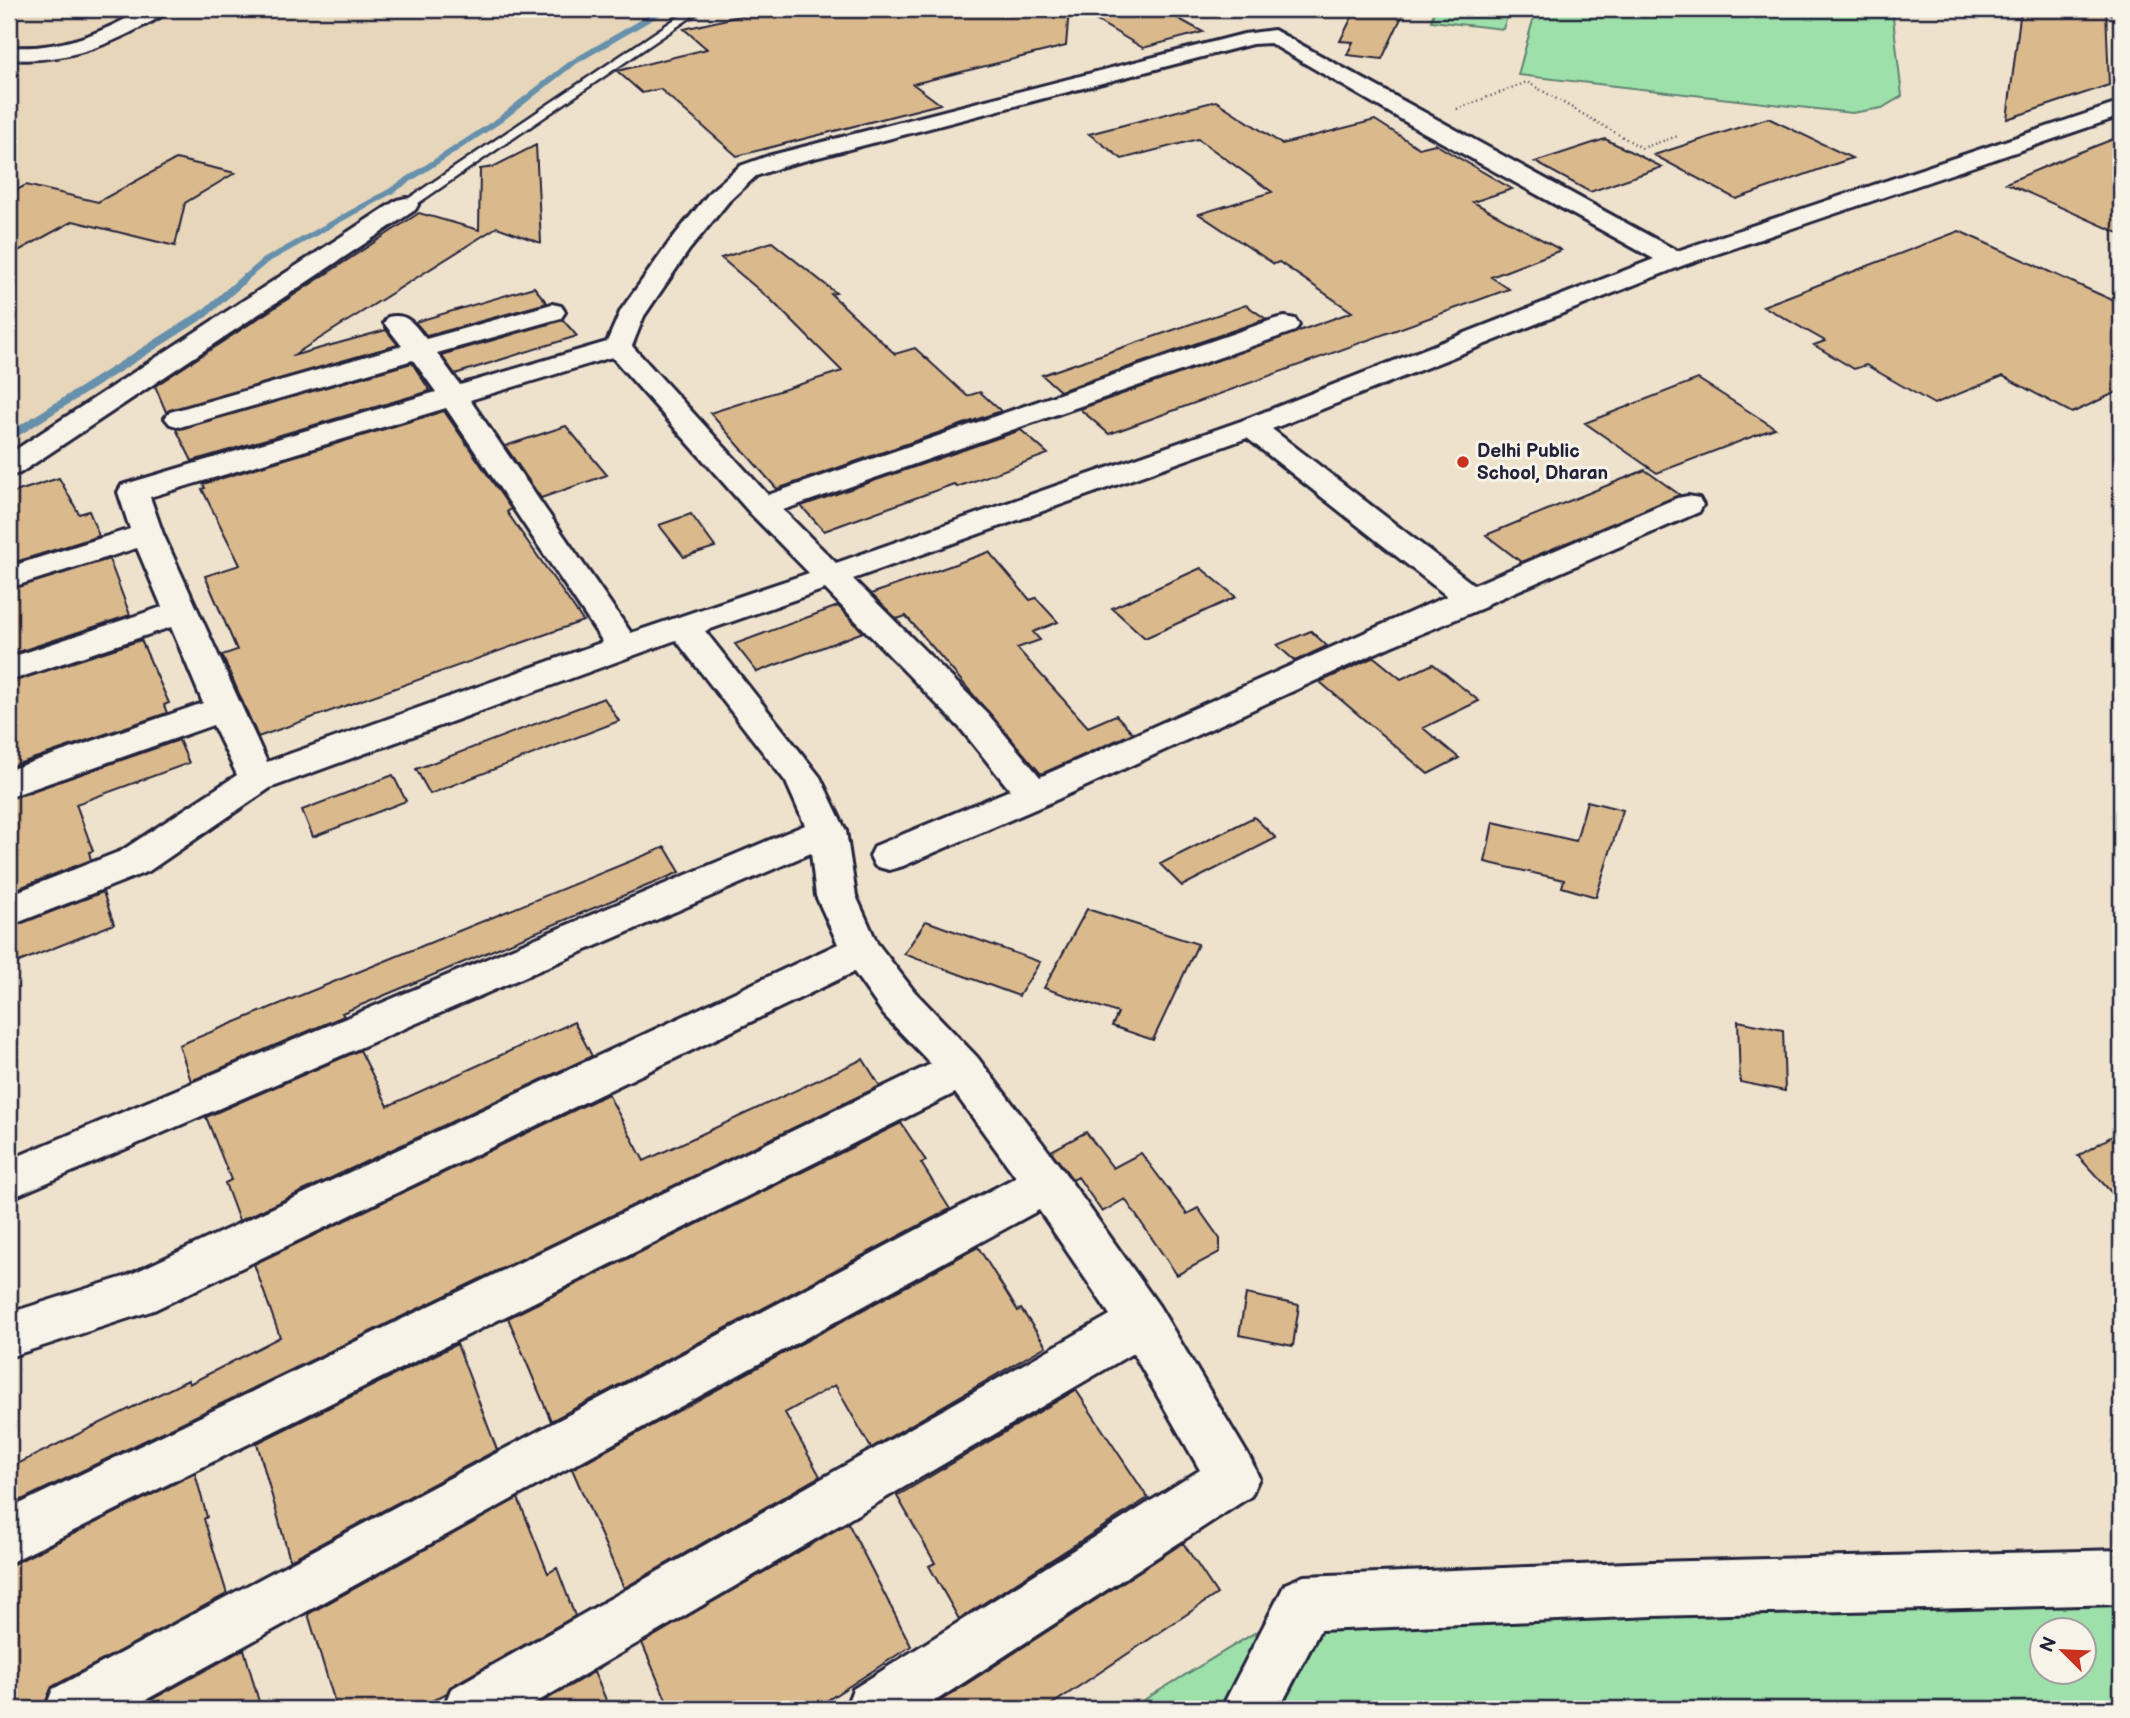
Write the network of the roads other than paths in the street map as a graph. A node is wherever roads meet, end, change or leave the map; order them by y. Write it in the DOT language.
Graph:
graph roads {
  1 [pos="158,9"];
  2 [pos="697,9"];
  3 [pos="9,53"];
  4 [pos="2121,109"];
  5 [pos="406,205"];
  6 [pos="1675,260"];
  7 [pos="552,313"];
  8 [pos="398,323"];
  9 [pos="1285,325"];
  10 [pos="618,347"];
  11 [pos="420,351"];
  12 [pos="454,397"];
  13 [pos="180,418"];
  14 [pos="1251,427"];
  15 [pos="9,467"];
  16 [pos="1688,505"];
  17 [pos="762,507"];
  18 [pos="147,534"];
  19 [pos="831,576"];
  20 [pos="9,578"];
  21 [pos="1473,600"];
  22 [pos="182,611"];
  23 [pos="683,626"];
  24 [pos="623,646"];
  25 [pos="9,670"];
  26 [pos="223,709"];
  27 [pos="257,779"];
  28 [pos="9,784"];
  29 [pos="1034,794"];
  30 [pos="827,831"];
  31 [pos="889,856"];
  32 [pos="9,911"];
  33 [pos="861,951"];
  34 [pos="962,1069"];
  35 [pos="9,1180"];
  36 [pos="1046,1183"];
  37 [pos="1142,1322"];
  38 [pos="9,1335"];
  39 [pos="9,1537"];
  40 [pos="2121,1577"];
  41 [pos="73,1709"];
  42 [pos="471,1709"];
  43 [pos="873,1709"];
  44 [pos="1249,1709"];
  1 -- 3 [label="street"];
  2 -- 5 [label="lane"];
  4 -- 6 [label="street"];
  5 -- 15 [label="street"];
  6 -- 10 [label="street"];
  6 -- 14 [label="street"];
  7 -- 11 [label="street"];
  8 -- 11 [label="street"];
  9 -- 17 [label="street"];
  10 -- 12 [label="street"];
  10 -- 17 [label="street"];
  11 -- 12 [label="street"];
  11 -- 13 [label="street"];
  12 -- 18 [label="street"];
  12 -- 24 [label="street"];
  14 -- 19 [label="street"];
  14 -- 21 [label="street"];
  16 -- 21 [label="street"];
  17 -- 19 [label="street"];
  18 -- 20 [label="street"];
  18 -- 22 [label="street"];
  19 -- 23 [label="street"];
  19 -- 29 [label="street"];
  21 -- 29 [label="street"];
  22 -- 25 [label="street"];
  22 -- 26 [label="street"];
  23 -- 24 [label="street"];
  23 -- 30 [label="street"];
  24 -- 27 [label="street"];
  26 -- 27 [label="street"];
  26 -- 28 [label="street"];
  27 -- 32 [label="street"];
  29 -- 31 [label="street"];
  30 -- 33 [label="street"];
  30 -- 35 [label="street"];
  33 -- 34 [label="street"];
  33 -- 38 [label="street"];
  34 -- 36 [label="street"];
  34 -- 39 [label="street"];
  36 -- 37 [label="street"];
  36 -- 41 [label="street"];
  37 -- 42 [label="street"];
  37 -- 43 [label="street"];
  40 -- 44 [label="street"];
}
